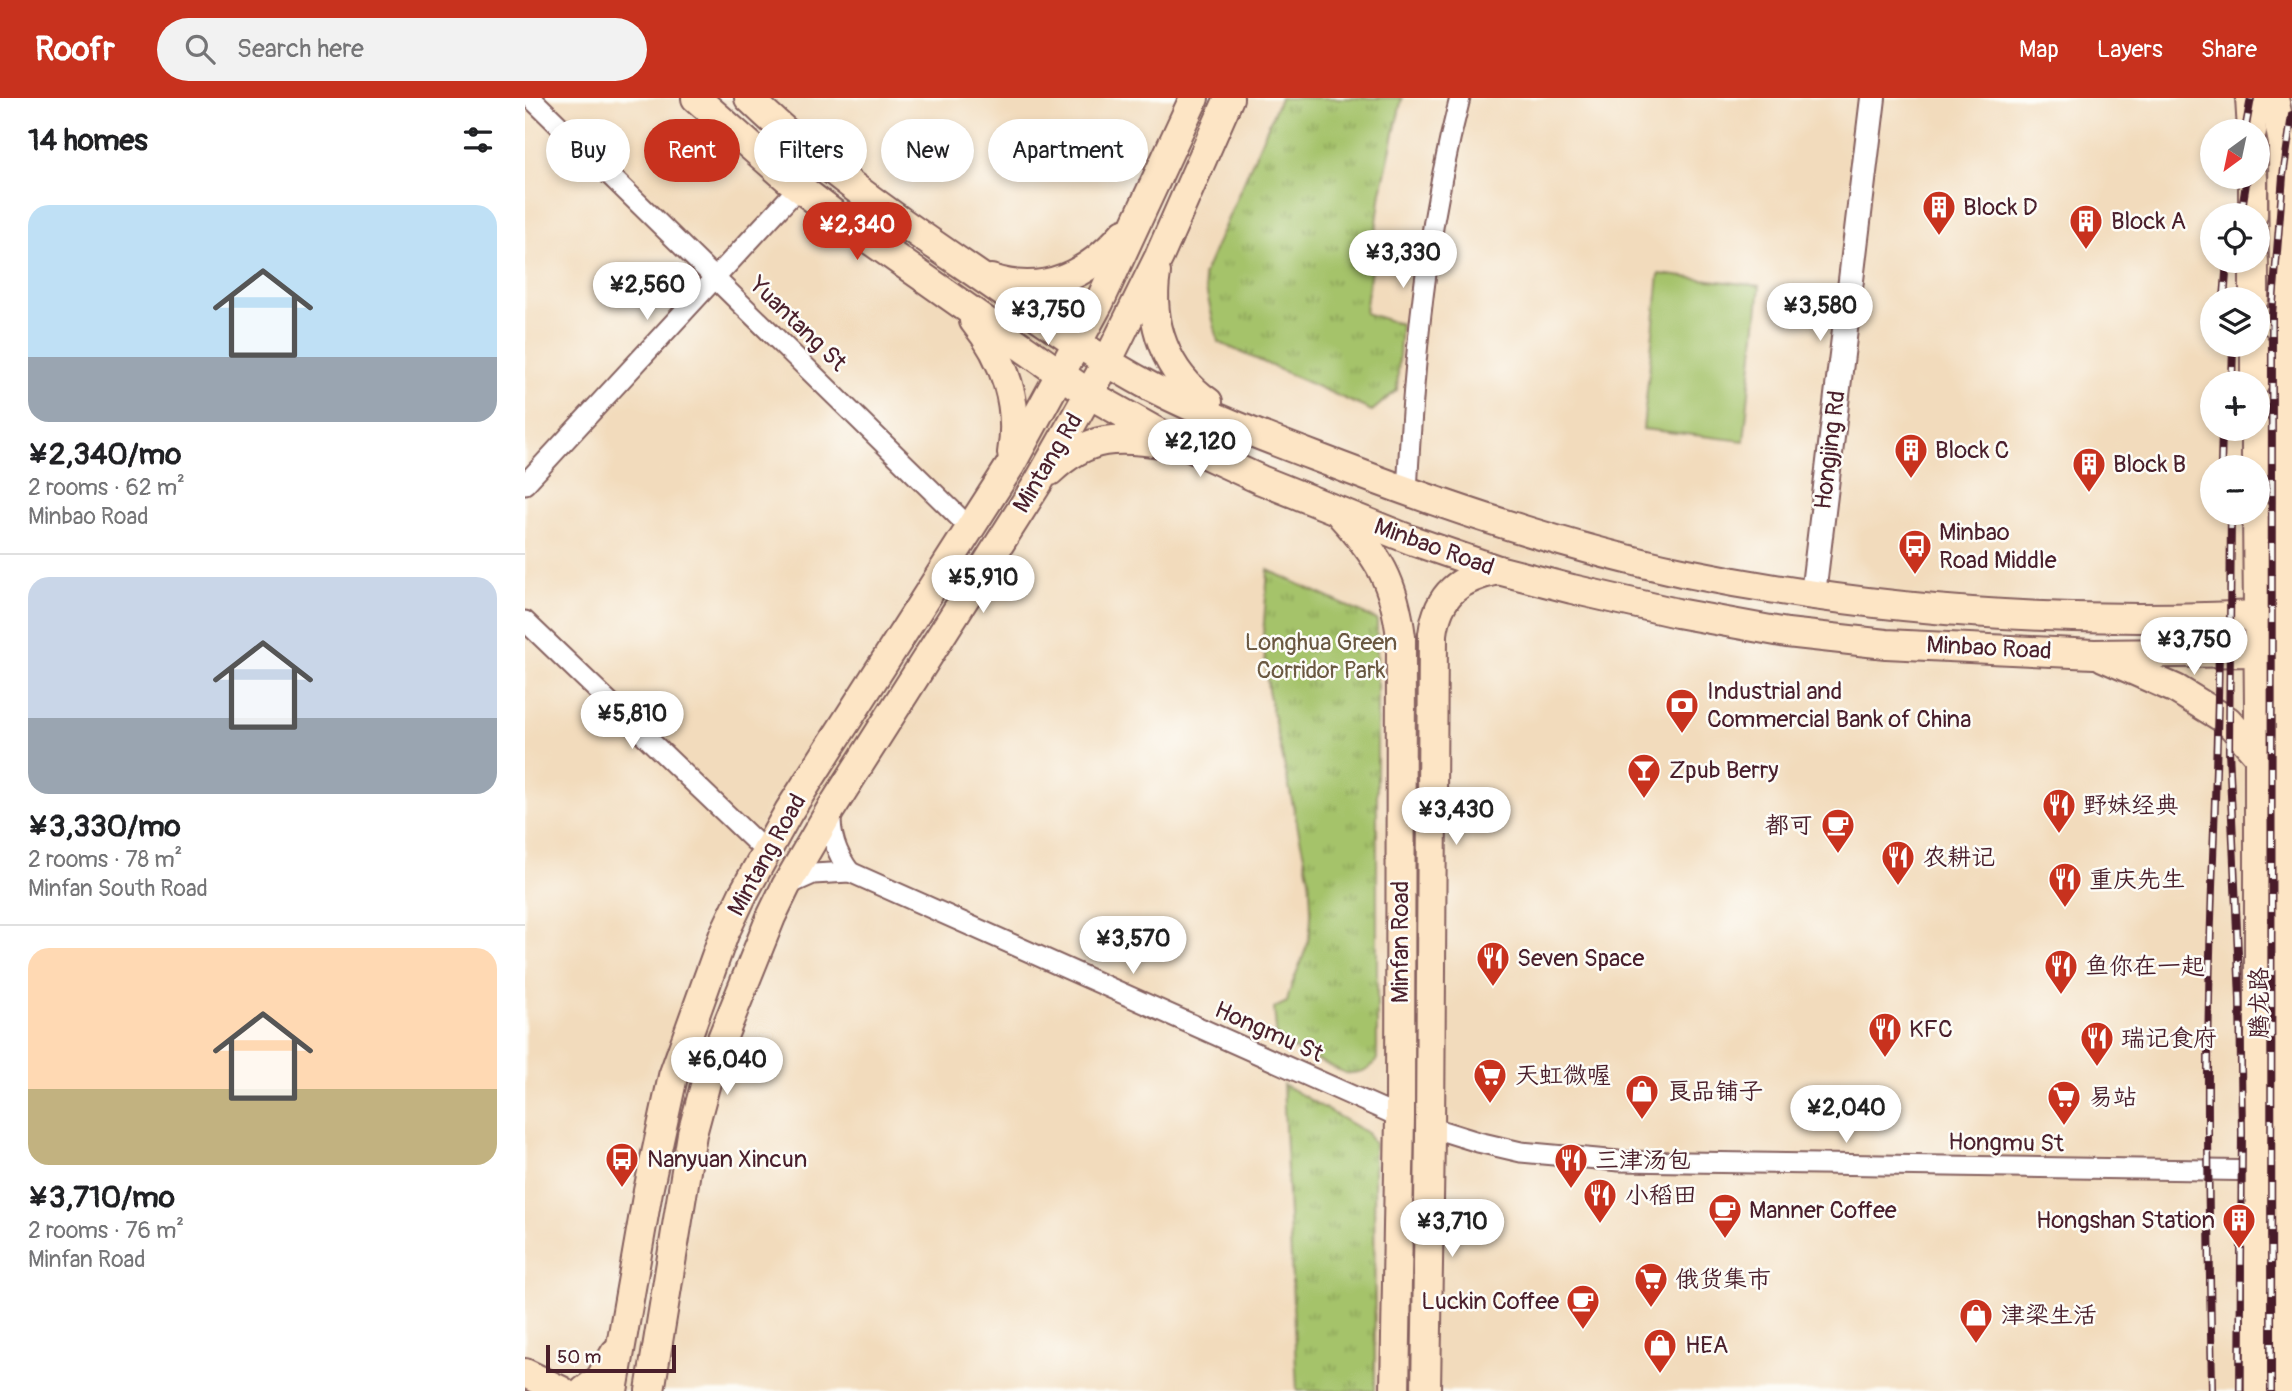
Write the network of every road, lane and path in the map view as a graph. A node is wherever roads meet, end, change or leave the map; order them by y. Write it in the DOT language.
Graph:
graph roads {
  1 [pos="531,98"];
  2 [pos="696,98"];
  3 [pos="749,98"];
  4 [pos="1194,98"];
  5 [pos="1229,98"];
  6 [pos="1460,98"];
  7 [pos="1873,98"];
  8 [pos="2250,98"];
  9 [pos="2274,98"];
  10 [pos="2251,119"];
  11 [pos="799,187"];
  12 [pos="1145,209"];
  13 [pos="1159,257"];
  14 [pos="977,274"];
  15 [pos="715,278"];
  16 [pos="961,306"];
  17 [pos="1078,343"];
  18 [pos="1107,362"];
  19 [pos="1060,375"];
  20 [pos="1089,394"];
  21 [pos="1245,429"];
  22 [pos="1191,448"];
  23 [pos="1010,466"];
  24 [pos="1038,483"];
  25 [pos="525,484"];
  26 [pos="1407,492"];
  27 [pos="1337,511"];
  28 [pos="2257,525"];
  29 [pos="969,527"];
  30 [pos="1498,570"];
  31 [pos="1812,594"];
  32 [pos="2289,614"];
  33 [pos="2258,615"];
  34 [pos="525,621"];
  35 [pos="2289,650"];
  36 [pos="2258,652"];
  37 [pos="2094,654"];
  38 [pos="2259,756"];
  39 [pos="2289,765"];
  40 [pos="831,809"];
  41 [pos="766,852"];
  42 [pos="850,872"];
  43 [pos="786,886"];
  44 [pos="1400,1117"];
  45 [pos="1430,1127"];
  46 [pos="2279,1171"];
  47 [pos="622,1341"];
  48 [pos="525,1374"];
  49 [pos="543,1391"];
  50 [pos="562,1391"];
  51 [pos="585,1391"];
  52 [pos="613,1391"];
  53 [pos="650,1391"];
  54 [pos="1395,1391"];
  55 [pos="1426,1391"];
  56 [pos="2259,1391"];
  57 [pos="2285,1391"];
  1 -- 15 [label="street, Yuantang St"];
  2 -- 11 [label="main road, Minbao Road"];
  3 -- 14 [label="main road, Minbao Road"];
  4 -- 12 [label="main road, Mintang Rd"];
  5 -- 13 [label="main road, Mintang Rd"];
  6 -- 26 [label="street"];
  7 -- 31 [label="street, Hongjing Rd"];
  8 -- 10 [label="main road"];
  9 -- 32 [label="main road"];
  11 -- 15 [label="street"];
  11 -- 16 [label="main road, Minbao Road"];
  12 -- 14 [label="main road"];
  12 -- 17 [label="main road, Mintang Rd"];
  13 -- 18 [label="main road, Mintang Rd"];
  13 -- 21 [label="main road"];
  14 -- 17 [label="main road, Minbao Road"];
  15 -- 25 [label="street"];
  15 -- 29 [label="street, Yuantang St"];
  16 -- 19 [label="main road, Minbao Road"];
  16 -- 23 [label="main road"];
  17 -- 18 [label="main road, Minbao Road"];
  17 -- 19 [label="main road, Mintang Rd"];
  18 -- 20 [label="main road, Mintang Rd"];
  18 -- 21 [label="main road, Minbao Road"];
  19 -- 20 [label="main road, Minbao Road"];
  19 -- 23 [label="main road, Mintang Road"];
  20 -- 22 [label="main road, Minbao Road"];
  20 -- 24 [label="main road, Mintang Rd"];
  21 -- 26 [label="main road, Minbao Road"];
  22 -- 24 [label="main road"];
  22 -- 27 [label="main road, Minbao Road"];
  23 -- 29 [label="main road, Mintang Road"];
  24 -- 40 [label="main road, Mintang Rd"];
  26 -- 31 [label="main road, Minbao Road"];
  27 -- 30 [label="main road, Minbao Road"];
  27 -- 44 [label="main road, Minfan Road"];
  28 -- 33 [label="main road, 腾龙路"];
  29 -- 41 [label="main road, Mintang Road"];
  30 -- 37 [label="main road, Minbao Road"];
  30 -- 45 [label="main road, Minfan Road"];
  31 -- 33 [label="main road, Minbao Road"];
  32 -- 33 [label="main road, Minbao Road"];
  32 -- 35 [label="main road"];
  33 -- 36 [label="main road, 腾龙路"];
  34 -- 41 [label="street"];
  35 -- 36 [label="main road, Minbao Road"];
  35 -- 39 [label="main road"];
  36 -- 37 [label="main road, Minbao Road"];
  36 -- 38 [label="main road, 腾龙路"];
  37 -- 38 [label="main road"];
  38 -- 46 [label="main road, 腾龙路"];
  39 -- 46 [label="main road"];
  40 -- 42 [label="street"];
  40 -- 43 [label="main road, Mintang Road"];
  41 -- 47 [label="main road, Mintang Road"];
  42 -- 43 [label="street"];
  42 -- 44 [label="street, Hongmu St"];
  43 -- 53 [label="main road, Mintang Road"];
  44 -- 54 [label="main road, Minfan Road"];
  45 -- 46 [label="street, Hongmu St"];
  45 -- 55 [label="main road, Minfan Road"];
  46 -- 56 [label="main road, 腾龙路"];
  46 -- 57 [label="main road"];
  47 -- 51 [label="main road"];
  47 -- 52 [label="main road, Mintang Road"];
  48 -- 49 [label="street"];
  48 -- 50 [label="main road"];
}
